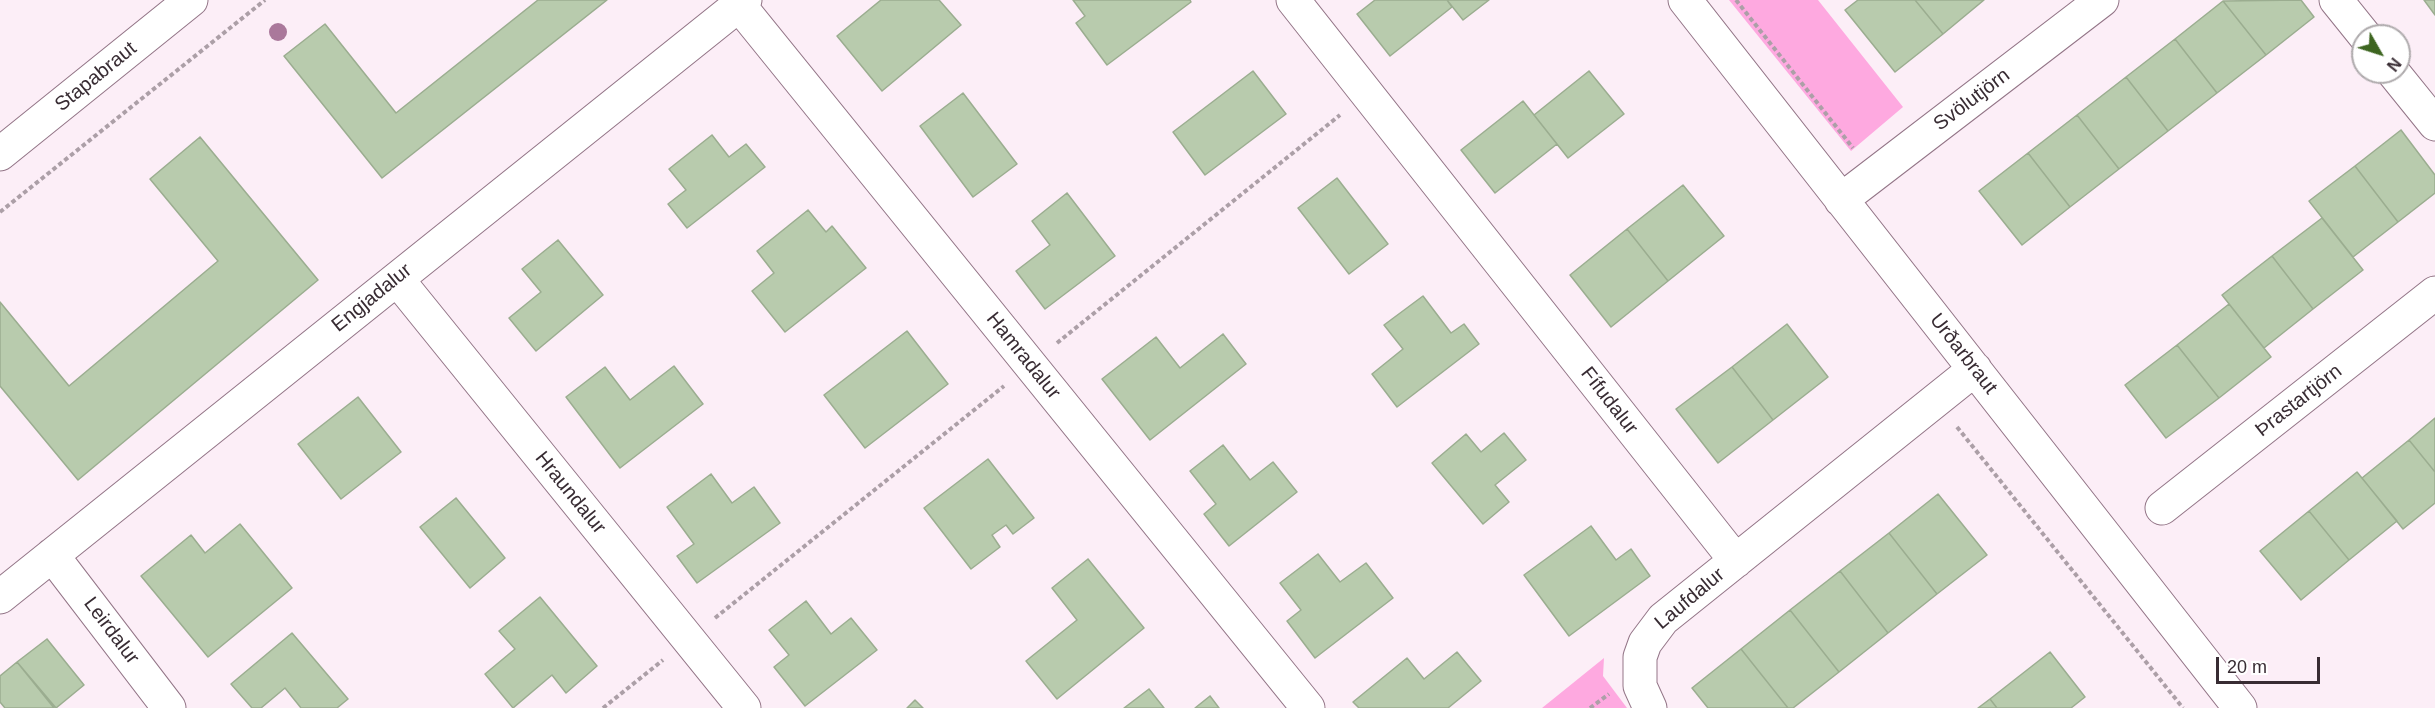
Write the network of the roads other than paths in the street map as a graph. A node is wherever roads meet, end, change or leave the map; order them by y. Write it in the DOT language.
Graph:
graph roads {
  1 [pos="191,0"];
  2 [pos="1293,0"];
  3 [pos="1685,0"];
  4 [pos="2102,0"];
  5 [pos="2336,0"];
  6 [pos="742,2"];
  7 [pos="2355,24"];
  8 [pos="2403,84"];
  9 [pos="2435,124"];
  10 [pos="0,154"];
  11 [pos="1841,200"];
  12 [pos="397,279"];
  13 [pos="2435,293"];
  14 [pos="1975,369"];
  15 [pos="2162,508"];
  16 [pos="52,555"];
  17 [pos="1736,561"];
  18 [pos="0,597"];
  19 [pos="169,708"];
  20 [pos="744,708"];
  21 [pos="1308,708"];
  22 [pos="1650,708"];
  23 [pos="2240,708"];
  1 -- 10 [label="street, Stapabraut"];
  2 -- 17 [label="street, Fífudalur"];
  3 -- 11 [label="street, Urðarbraut"];
  4 -- 11 [label="street, Svölutjörn"];
  5 -- 7 [label="street"];
  6 -- 12 [label="street, Engjadalur"];
  6 -- 21 [label="street, Hamradalur"];
  8 -- 9 [label="street"];
  11 -- 14 [label="street, Urðarbraut"];
  12 -- 16 [label="street, Engjadalur"];
  12 -- 20 [label="street, Hraundalur"];
  13 -- 15 [label="street, Þrastartjörn"];
  14 -- 17 [label="street"];
  14 -- 23 [label="street, Urðarbraut"];
  16 -- 18 [label="street, Engjadalur"];
  16 -- 19 [label="street, Leirdalur"];
  17 -- 22 [label="street, Laufdalur"];
}
